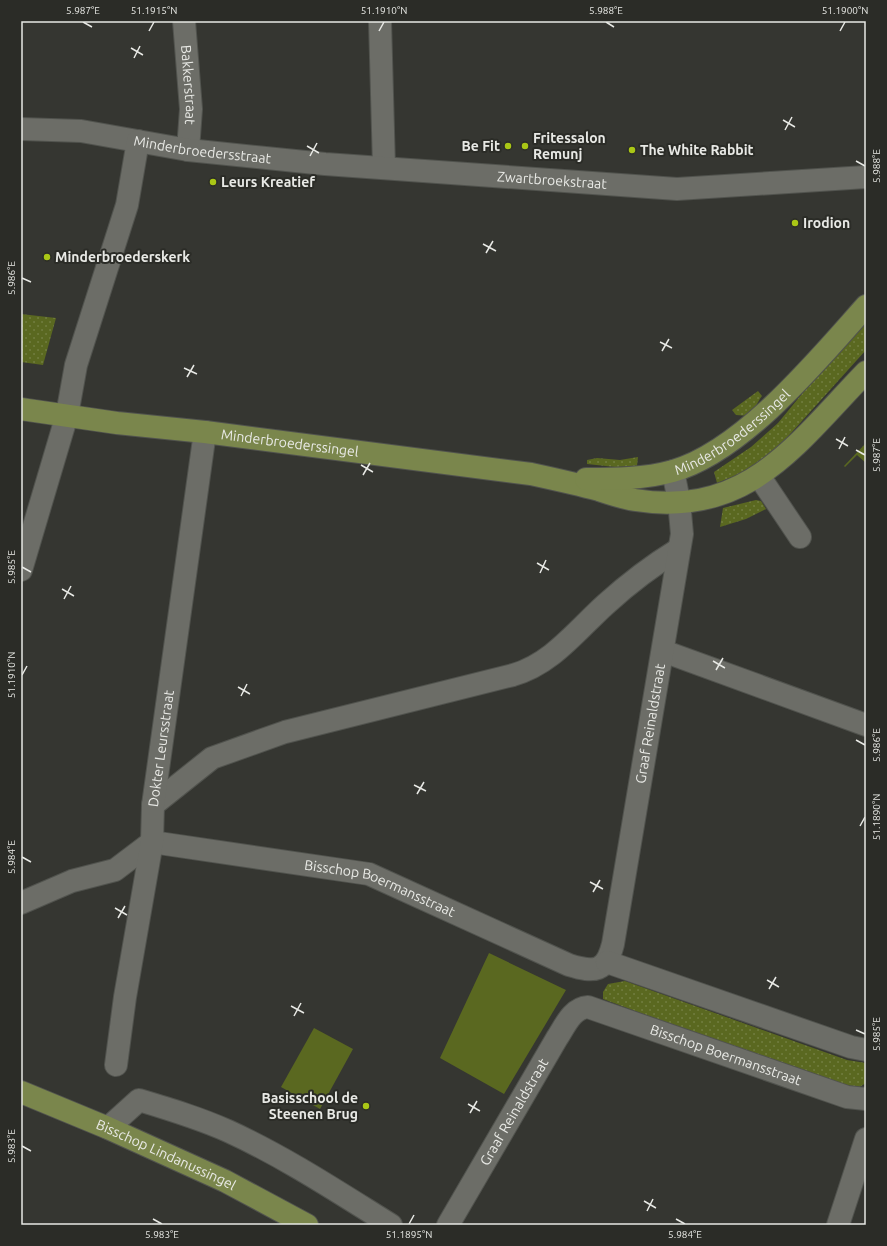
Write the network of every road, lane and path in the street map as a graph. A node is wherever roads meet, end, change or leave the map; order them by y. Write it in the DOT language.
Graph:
graph roads {
  1 [pos="184,21"];
  2 [pos="380,21"];
  3 [pos="21,130"];
  4 [pos="138,141"];
  5 [pos="188,150"];
  6 [pos="384,167"];
  7 [pos="866,177"];
  8 [pos="866,306"];
  9 [pos="866,372"];
  10 [pos="21,409"];
  11 [pos="67,415"];
  12 [pos="205,432"];
  13 [pos="674,471"];
  14 [pos="759,476"];
  15 [pos="558,480"];
  16 [pos="679,501"];
  17 [pos="800,537"];
  18 [pos="679,549"];
  19 [pos="21,570"];
  20 [pos="663,651"];
  21 [pos="866,725"];
  22 [pos="153,805"];
  23 [pos="152,842"];
  24 [pos="21,903"];
  25 [pos="601,966"];
  26 [pos="588,1007"];
  27 [pos="866,1050"];
  28 [pos="116,1064"];
  29 [pos="21,1092"];
  30 [pos="866,1099"];
  31 [pos="108,1128"];
  32 [pos="866,1139"];
  33 [pos="307,1225"];
  34 [pos="391,1225"];
  35 [pos="448,1225"];
  36 [pos="838,1225"];
  1 -- 5 [label="street, Bakkerstraat"];
  2 -- 6 [label="street"];
  3 -- 4 [label="street, Minderbroedersstraat"];
  4 -- 5 [label="street, Minderbroedersstraat"];
  4 -- 11 [label="street"];
  5 -- 6 [label="street, Minderbroedersstraat"];
  6 -- 7 [label="street, Zwartbroekstraat"];
  8 -- 13 [label="main road, Minderbroederssingel"];
  9 -- 14 [label="main road, Minderbroederssingel"];
  10 -- 11 [label="main road, Minderbroederssingel"];
  11 -- 12 [label="main road, Minderbroederssingel"];
  11 -- 19 [label="street"];
  12 -- 15 [label="main road, Minderbroederssingel"];
  12 -- 22 [label="street, Dokter Leursstraat"];
  13 -- 15 [label="main road, Minderbroederssingel"];
  13 -- 16 [label="street, Graaf Reinaldstraat"];
  14 -- 16 [label="main road, Minderbroederssingel"];
  14 -- 17 [label="street"];
  15 -- 16 [label="main road, Minderbroederssingel"];
  16 -- 18 [label="street, Graaf Reinaldstraat"];
  18 -- 20 [label="street, Graaf Reinaldstraat"];
  18 -- 22 [label="street"];
  20 -- 21 [label="street"];
  20 -- 25 [label="street, Graaf Reinaldstraat"];
  22 -- 23 [label="street, Dokter Leursstraat"];
  23 -- 24 [label="street"];
  23 -- 25 [label="street, Bisschop Boermansstraat"];
  23 -- 28 [label="street, Dokter Leursstraat"];
  25 -- 27 [label="street, Bisschop Boermansstraat"];
  26 -- 30 [label="street, Bisschop Boermansstraat"];
  26 -- 35 [label="street, Graaf Reinaldstraat"];
  29 -- 31 [label="main road, Bisschop Lindanussingel"];
  31 -- 33 [label="main road, Bisschop Lindanussingel"];
  31 -- 34 [label="street"];
  32 -- 36 [label="street"];
}
